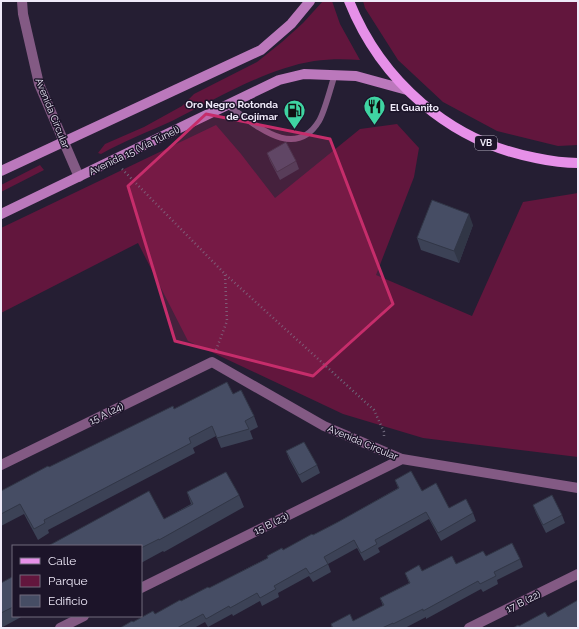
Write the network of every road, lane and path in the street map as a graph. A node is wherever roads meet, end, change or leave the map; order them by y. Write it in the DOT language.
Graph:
graph roads {
  1 [pos="22,1"];
  2 [pos="310,1"];
  3 [pos="349,1"];
  4 [pos="335,74"];
  5 [pos="407,90"];
  6 [pos="227,105"];
  7 [pos="63,142"];
  8 [pos="113,161"];
  9 [pos="578,163"];
  10 [pos="1,172"];
  11 [pos="79,177"];
  12 [pos="1,214"];
  13 [pos="225,274"];
  14 [pos="212,362"];
  15 [pos="383,451"];
  16 [pos="402,459"];
  17 [pos="1,465"];
  18 [pos="578,488"];
  19 [pos="578,574"];
  20 [pos="142,588"];
  21 [pos="82,617"];
  22 [pos="60,628"];
  23 [pos="469,628"];
  1 -- 7 [label="street, Avenida Circular"];
  2 -- 7 [label="main road"];
  3 -- 5 [label="main road, VB"];
  4 -- 5 [label="main road, Avenida 15 (Vía Túnel)"];
  4 -- 6 [label="main road, Avenida 15 (Vía Túnel)"];
  4 -- 6 [label="lane"];
  5 -- 9 [label="main road, VB"];
  6 -- 8 [label="main road, Avenida 15 (Vía Túnel)"];
  7 -- 10 [label="main road"];
  7 -- 11 [label="street, Avenida Circular"];
  8 -- 11 [label="main road, Avenida 15 (Vía Túnel)"];
  8 -- 13 [label="path"];
  11 -- 12 [label="main road, Avenida 15 (Vía Túnel)"];
  13 -- 14 [label="path"];
  13 -- 15 [label="path"];
  14 -- 15 [label="street, Avenida Circular"];
  14 -- 17 [label="street, 15 A (24)"];
  15 -- 16 [label="street, Avenida Circular"];
  16 -- 18 [label="street, Avenida Circular"];
  16 -- 20 [label="street, 15 B (23)"];
  19 -- 23 [label="street, 17 B (22)"];
  21 -- 22 [label="street"];
}
